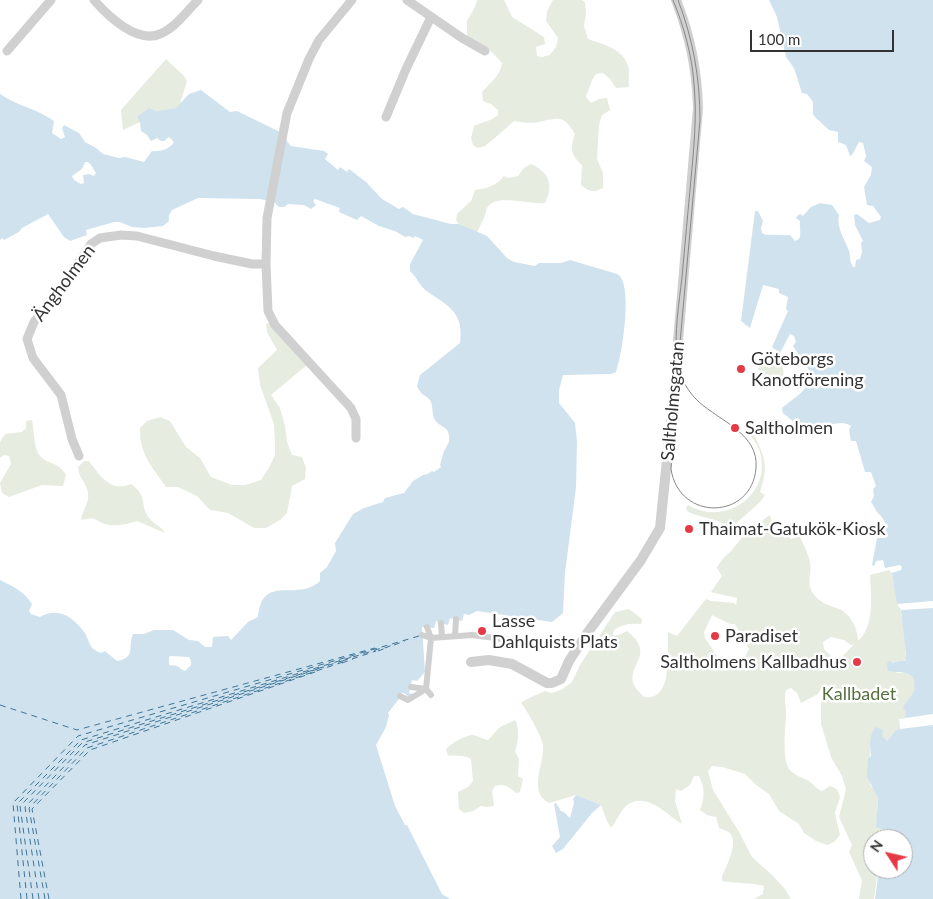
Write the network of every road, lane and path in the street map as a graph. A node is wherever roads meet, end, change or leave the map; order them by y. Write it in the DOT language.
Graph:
graph roads {
  1 [pos="52,0"];
  2 [pos="94,0"];
  3 [pos="198,0"];
  4 [pos="352,0"];
  5 [pos="407,0"];
  6 [pos="676,0"];
  7 [pos="431,16"];
  8 [pos="7,51"];
  9 [pos="484,51"];
  10 [pos="386,117"];
  11 [pos="266,264"];
  12 [pos="356,438"];
  13 [pos="80,456"];
  14 [pos="456,619"];
  15 [pos="441,623"];
  16 [pos="427,627"];
  17 [pos="422,635"];
  18 [pos="455,636"];
  19 [pos="442,637"];
  20 [pos="431,638"];
  21 [pos="518,641"];
  22 [pos="471,662"];
  23 [pos="411,687"];
  24 [pos="429,692"];
  25 [pos="400,696"];
  1 -- 8 [label="street"];
  2 -- 3 [label="street"];
  4 -- 11 [label="street"];
  5 -- 7 [label="street"];
  6 -- 22 [label="street, Saltholmsgatan"];
  7 -- 9 [label="street"];
  7 -- 10 [label="street"];
  11 -- 12 [label="street"];
  11 -- 13 [label="street, Ängholmen"];
  14 -- 18 [label="street"];
  15 -- 19 [label="street"];
  16 -- 20 [label="street"];
  17 -- 20 [label="street"];
  18 -- 19 [label="street"];
  18 -- 21 [label="street"];
  19 -- 20 [label="street"];
  20 -- 24 [label="street"];
  23 -- 24 [label="street"];
  24 -- 25 [label="street"];
}
